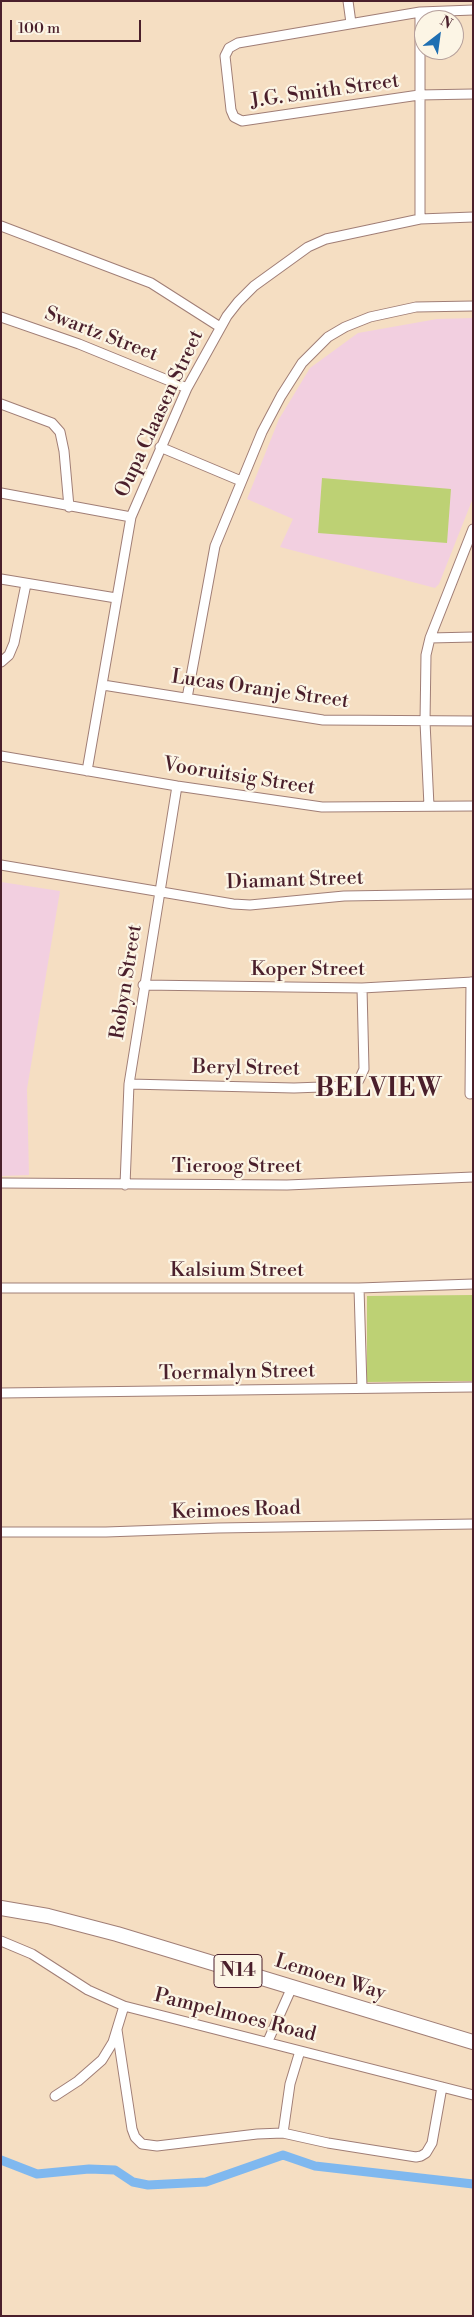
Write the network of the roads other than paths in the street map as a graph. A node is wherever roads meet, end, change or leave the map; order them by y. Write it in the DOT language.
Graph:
graph roads {
  1 [pos="348,1"];
  2 [pos="414,13"];
  3 [pos="351,23"];
  4 [pos="419,60"];
  5 [pos="473,94"];
  6 [pos="419,95"];
  7 [pos="473,217"];
  8 [pos="420,219"];
  9 [pos="1,226"];
  10 [pos="473,306"];
  11 [pos="1,316"];
  12 [pos="220,327"];
  13 [pos="187,388"];
  14 [pos="1,404"];
  15 [pos="160,447"];
  16 [pos="241,482"];
  17 [pos="1,493"];
  18 [pos="69,507"];
  19 [pos="131,517"];
  20 [pos="473,529"];
  21 [pos="469,552"];
  22 [pos="1,579"];
  23 [pos="26,584"];
  24 [pos="116,598"];
  25 [pos="473,637"];
  26 [pos="430,638"];
  27 [pos="1,662"];
  28 [pos="103,685"];
  29 [pos="187,698"];
  30 [pos="473,721"];
  31 [pos="425,722"];
  32 [pos="1,756"];
  33 [pos="87,771"];
  34 [pos="177,786"];
  35 [pos="429,806"];
  36 [pos="473,806"];
  37 [pos="1,865"];
  38 [pos="159,892"];
  39 [pos="473,894"];
  40 [pos="472,982"];
  41 [pos="144,985"];
  42 [pos="362,988"];
  43 [pos="129,1084"];
  44 [pos="470,1094"];
  45 [pos="473,1177"];
  46 [pos="1,1183"];
  47 [pos="125,1185"];
  48 [pos="473,1284"];
  49 [pos="1,1288"];
  50 [pos="359,1288"];
  51 [pos="473,1387"];
  52 [pos="362,1388"];
  53 [pos="1,1393"];
  54 [pos="473,1524"];
  55 [pos="1,1532"];
  56 [pos="1,1908"];
  57 [pos="1,1941"];
  58 [pos="292,1987"];
  59 [pos="124,2006"];
  60 [pos="117,2030"];
  61 [pos="268,2041"];
  62 [pos="473,2042"];
  63 [pos="300,2051"];
  64 [pos="442,2086"];
  65 [pos="473,2095"];
  66 [pos="55,2096"];
  67 [pos="283,2133"];
  1 -- 3 [label="street"];
  2 -- 3 [label="street"];
  3 -- 6 [label="street, J.G. Smith Street"];
  4 -- 6 [label="street"];
  5 -- 6 [label="street, J.G. Smith Street"];
  6 -- 8 [label="street"];
  7 -- 8 [label="street, Oupa Claasen Street"];
  8 -- 12 [label="street, Oupa Claasen Street"];
  9 -- 12 [label="street"];
  10 -- 16 [label="street"];
  11 -- 13 [label="street, Swartz Street"];
  12 -- 13 [label="street, Oupa Claasen Street"];
  13 -- 15 [label="street, Oupa Claasen Street"];
  14 -- 18 [label="street"];
  15 -- 16 [label="street"];
  15 -- 19 [label="street, Oupa Claasen Street"];
  16 -- 29 [label="street"];
  17 -- 18 [label="street"];
  18 -- 19 [label="street"];
  19 -- 24 [label="street, Oupa Claasen Street"];
  20 -- 21 [label="street"];
  21 -- 26 [label="street"];
  22 -- 23 [label="street"];
  23 -- 24 [label="street"];
  23 -- 27 [label="street"];
  24 -- 28 [label="street, Oupa Claasen Street"];
  25 -- 26 [label="street"];
  26 -- 31 [label="street"];
  28 -- 29 [label="street, Lucas Oranje Street"];
  28 -- 33 [label="street, Oupa Claasen Street"];
  29 -- 31 [label="street, Lucas Oranje Street"];
  30 -- 31 [label="street, Lucas Oranje Street"];
  31 -- 35 [label="street"];
  32 -- 33 [label="street, Vooruitsig Street"];
  33 -- 34 [label="street, Vooruitsig Street"];
  34 -- 35 [label="street, Vooruitsig Street"];
  34 -- 38 [label="street, Robyn Street"];
  35 -- 36 [label="street, Vooruitsig Street"];
  37 -- 38 [label="street, Diamant Street"];
  38 -- 39 [label="street, Diamant Street"];
  38 -- 41 [label="street, Robyn Street"];
  40 -- 42 [label="street, Koper Street"];
  40 -- 44 [label="street"];
  41 -- 42 [label="street, Koper Street"];
  41 -- 43 [label="street, Robyn Street"];
  42 -- 43 [label="street, Beryl Street"];
  43 -- 47 [label="street, Robyn Street"];
  45 -- 47 [label="street, Tieroog Street"];
  46 -- 47 [label="street, Tieroog Street"];
  48 -- 50 [label="street, Kalsium Street"];
  49 -- 50 [label="street, Kalsium Street"];
  50 -- 52 [label="street"];
  51 -- 52 [label="street, Toermalyn Street"];
  52 -- 53 [label="street, Toermalyn Street"];
  54 -- 55 [label="street, Keimoes Road"];
  56 -- 58 [label="highway, Lemoen Way / N14"];
  57 -- 59 [label="street, Pampelmoes Road"];
  58 -- 61 [label="street"];
  58 -- 62 [label="highway, Lemoen Way / N14"];
  59 -- 60 [label="street"];
  59 -- 61 [label="street, Pampelmoes Road"];
  60 -- 66 [label="street"];
  60 -- 67 [label="street"];
  61 -- 63 [label="street, Pampelmoes Road"];
  63 -- 64 [label="street, Pampelmoes Road"];
  63 -- 67 [label="street"];
  64 -- 65 [label="street, Pampelmoes Road"];
  64 -- 67 [label="street"];
}
